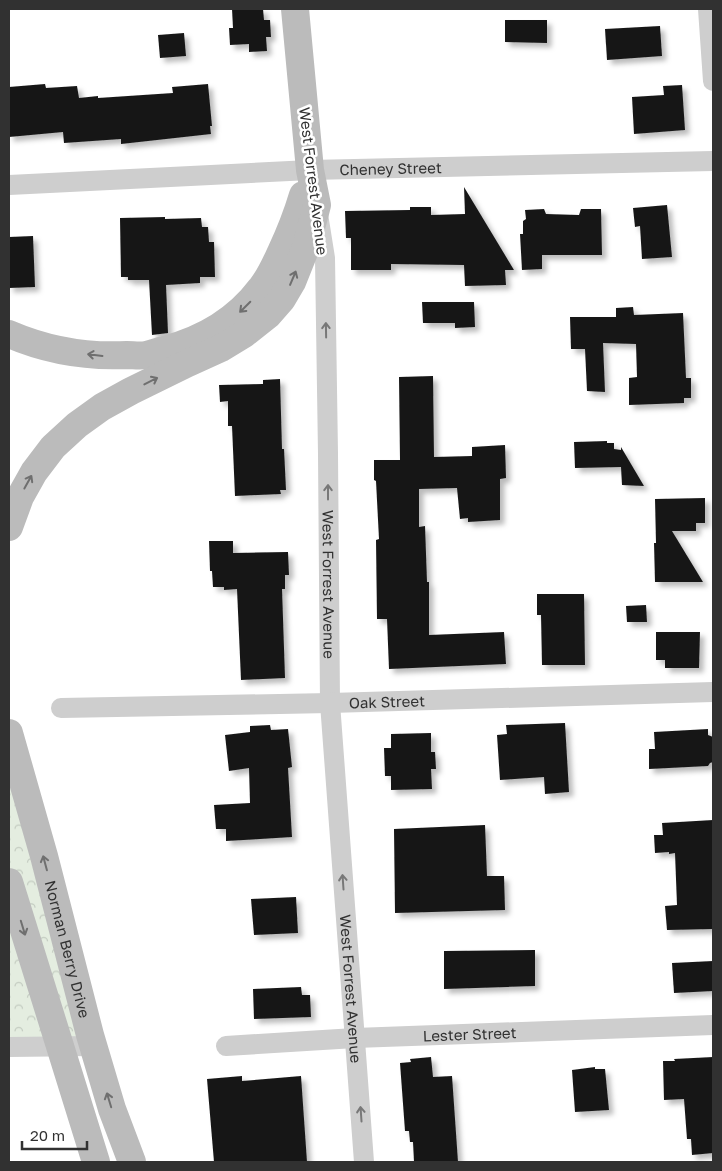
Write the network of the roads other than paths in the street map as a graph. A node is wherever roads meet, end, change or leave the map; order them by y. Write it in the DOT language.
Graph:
graph roads {
  1 [pos="295,9"];
  2 [pos="708,9"];
  3 [pos="713,81"];
  4 [pos="713,161"];
  5 [pos="310,170"];
  6 [pos="9,185"];
  7 [pos="318,205"];
  8 [pos="9,334"];
  9 [pos="9,527"];
  10 [pos="713,692"];
  11 [pos="330,703"];
  12 [pos="61,708"];
  13 [pos="9,733"];
  14 [pos="9,882"];
  15 [pos="713,1025"];
  16 [pos="355,1038"];
  17 [pos="59,1046"];
  18 [pos="93,1046"];
  19 [pos="226,1046"];
  20 [pos="9,1047"];
  21 [pos="96,1162"];
  22 [pos="132,1162"];
  23 [pos="364,1162"];
  1 -- 5 [label="main road, West Forrest Avenue"];
  2 -- 3 [label="street"];
  4 -- 5 [label="street, Cheney Street"];
  5 -- 6 [label="street, Cheney Street"];
  5 -- 7 [label="main road, West Forrest Avenue"];
  5 -- 8 [label="main road, one-way"];
  9 -- 7 [label="main road, one-way"];
  11 -- 7 [label="street, West Forrest Avenue, one-way"];
  10 -- 11 [label="street, Oak Street"];
  11 -- 12 [label="street, Oak Street"];
  16 -- 11 [label="street, West Forrest Avenue, one-way"];
  18 -- 13 [label="main road, Norman Berry Drive, one-way"];
  14 -- 17 [label="main road, one-way"];
  15 -- 16 [label="street, Lester Street"];
  16 -- 19 [label="street, Lester Street"];
  23 -- 16 [label="street, West Forrest Avenue, one-way"];
  17 -- 18 [label="street"];
  17 -- 20 [label="street"];
  17 -- 21 [label="main road"];
  22 -- 18 [label="main road, Norman Berry Drive, one-way"];
}
